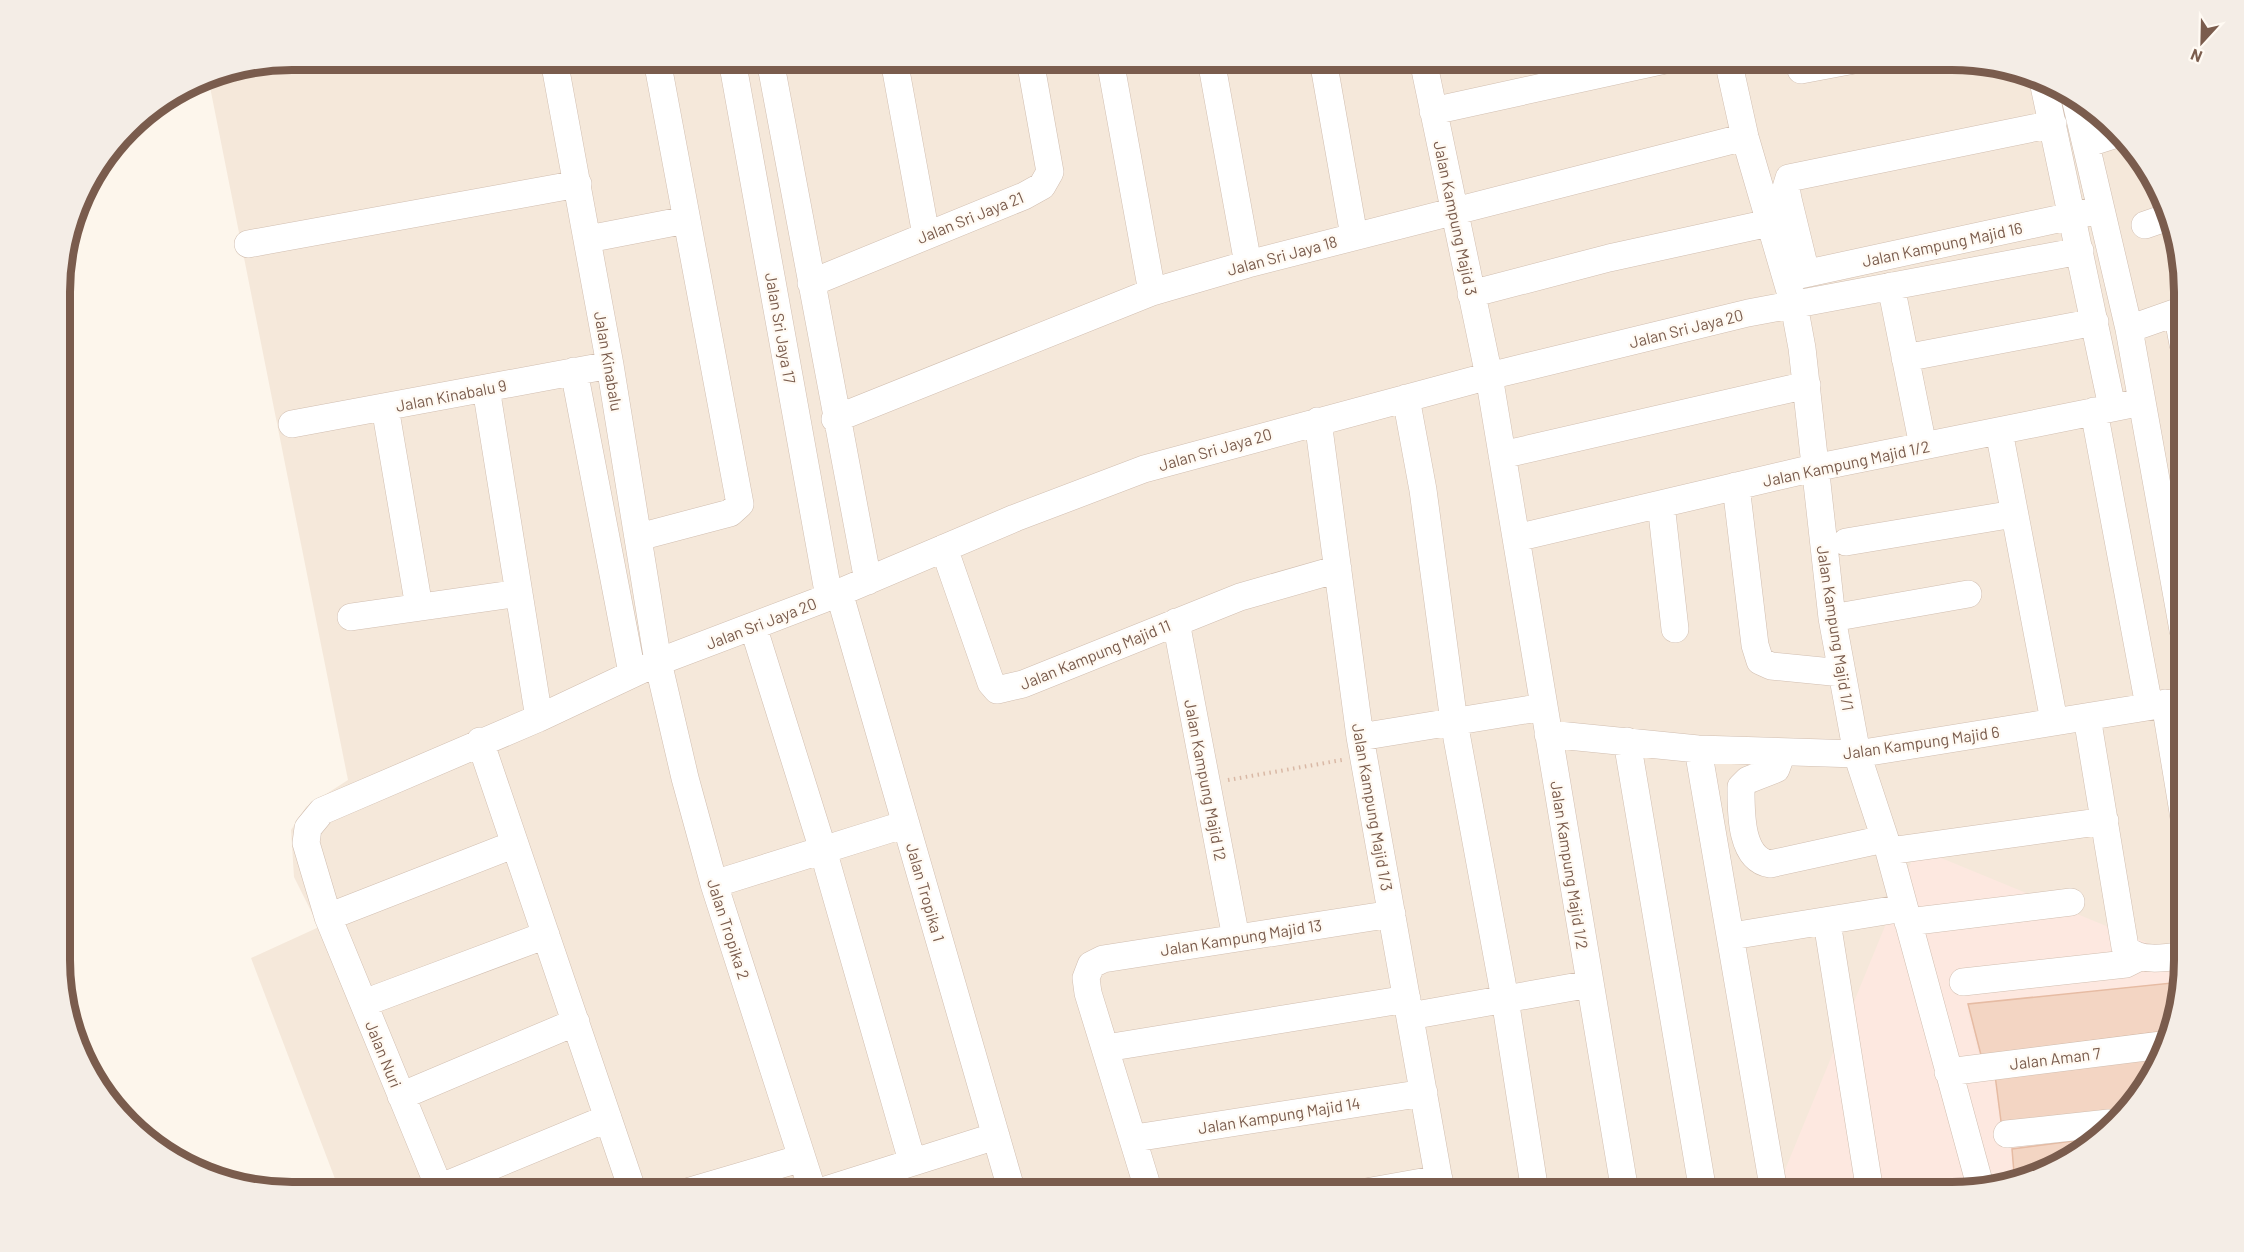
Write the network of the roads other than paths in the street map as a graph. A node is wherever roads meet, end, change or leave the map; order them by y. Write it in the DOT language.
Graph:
graph roads {
  1 [pos="556,70"];
  2 [pos="659,70"];
  3 [pos="734,70"];
  4 [pos="772,70"];
  5 [pos="896,70"];
  6 [pos="1032,70"];
  7 [pos="1112,70"];
  8 [pos="1213,70"];
  9 [pos="1325,70"];
  10 [pos="1425,70"];
  11 [pos="1620,70"];
  12 [pos="1730,70"];
  13 [pos="2045,91"];
  14 [pos="2078,110"];
  15 [pos="1433,111"];
  16 [pos="2053,124"];
  17 [pos="1744,137"];
  18 [pos="2109,137"];
  19 [pos="2086,144"];
  20 [pos="578,184"];
  21 [pos="1454,210"];
  22 [pos="2100,211"];
  23 [pos="2073,215"];
  24 [pos="2161,219"];
  25 [pos="686,220"];
  26 [pos="1769,223"];
  27 [pos="2145,225"];
  28 [pos="926,235"];
  29 [pos="1354,236"];
  30 [pos="588,239"];
  31 [pos="248,244"];
  32 [pos="2080,251"];
  33 [pos="1248,264"];
  34 [pos="1795,276"];
  35 [pos="811,283"];
  36 [pos="1891,286"];
  37 [pos="1152,292"];
  38 [pos="1471,294"];
  39 [pos="1794,305"];
  40 [pos="2174,313"];
  41 [pos="2095,322"];
  42 [pos="2129,329"];
  43 [pos="1905,358"];
  44 [pos="610,365"];
  45 [pos="574,371"];
  46 [pos="1489,376"];
  47 [pos="1807,385"];
  48 [pos="486,388"];
  49 [pos="1406,398"];
  50 [pos="2142,402"];
  51 [pos="385,407"];
  52 [pos="2103,409"];
  53 [pos="835,419"];
  54 [pos="1318,421"];
  55 [pos="292,424"];
  56 [pos="1999,431"];
  57 [pos="1923,446"];
  58 [pos="1502,455"];
  59 [pos="1814,468"];
  60 [pos="1736,486"];
  61 [pos="1661,504"];
  62 [pos="2014,514"];
  63 [pos="639,537"];
  64 [pos="1516,538"];
  65 [pos="1846,542"];
  66 [pos="944,548"];
  67 [pos="1338,568"];
  68 [pos="2174,571"];
  69 [pos="867,581"];
  70 [pos="519,593"];
  71 [pos="1968,594"];
  72 [pos="834,595"];
  73 [pos="418,607"];
  74 [pos="351,617"];
  75 [pos="1832,618"];
  76 [pos="1176,622"];
  77 [pos="753,626"];
  78 [pos="1675,629"];
  79 [pos="658,662"];
  80 [pos="632,673"];
  81 [pos="1842,673"];
  82 [pos="2166,703"];
  83 [pos="1544,707"];
  84 [pos="2087,717"];
  85 [pos="539,718"];
  86 [pos="1454,722"];
  87 [pos="2054,722"];
  88 [pos="1548,734"];
  89 [pos="480,741"];
  90 [pos="1627,741"];
  91 [pos="1361,746"];
  92 [pos="1698,749"];
  93 [pos="1782,753"];
  94 [pos="1857,754"];
  95 [pos="2174,754"];
  96 [pos="2105,822"];
  97 [pos="906,824"];
  98 [pos="515,844"];
  99 [pos="1887,845"];
  100 [pos="823,850"];
  101 [pos="714,884"];
  102 [pos="2071,902"];
  103 [pos="1392,914"];
  104 [pos="1906,915"];
  105 [pos="328,917"];
  106 [pos="1827,922"];
  107 [pos="546,936"];
  108 [pos="1732,936"];
  109 [pos="1236,938"];
  110 [pos="2174,955"];
  111 [pos="2140,957"];
  112 [pos="1963,982"];
  113 [pos="1590,984"];
  114 [pos="1505,999"];
  115 [pos="364,1003"];
  116 [pos="1408,1007"];
  117 [pos="576,1022"];
  118 [pos="2156,1046"];
  119 [pos="1106,1048"];
  120 [pos="1948,1072"];
  121 [pos="1424,1093"];
  122 [pos="402,1096"];
  123 [pos="608,1118"];
  124 [pos="2100,1124"];
  125 [pos="2007,1134"];
  126 [pos="996,1136"];
  127 [pos="1135,1138"];
  128 [pos="802,1158"];
  129 [pos="912,1161"];
  130 [pos="1978,1180"];
  131 [pos="437,1182"];
  132 [pos="459,1182"];
  133 [pos="630,1182"];
  134 [pos="721,1182"];
  135 [pos="810,1182"];
  136 [pos="849,1182"];
  137 [pos="1009,1182"];
  138 [pos="1146,1182"];
  139 [pos="1439,1182"];
  140 [pos="1533,1182"];
  141 [pos="1622,1182"];
  142 [pos="1701,1182"];
  143 [pos="1772,1182"];
  144 [pos="1868,1182"];
  1 -- 20 [label="street, Jalan Kinabalu"];
  2 -- 25 [label="street"];
  3 -- 72 [label="street, Jalan Sri Jaya 17"];
  4 -- 35 [label="street"];
  5 -- 28 [label="street"];
  6 -- 28 [label="street, Jalan Sri Jaya 21"];
  7 -- 37 [label="street"];
  8 -- 33 [label="street"];
  9 -- 29 [label="street"];
  10 -- 15 [label="street, Jalan Kampung Majid 3"];
  11 -- 15 [label="street"];
  12 -- 17 [label="street, Jalan Kampung Majid 1/1"];
  13 -- 16 [label="street"];
  14 -- 19 [label="street"];
  15 -- 21 [label="street, Jalan Kampung Majid 3"];
  16 -- 23 [label="street"];
  16 -- 34 [label="street"];
  17 -- 21 [label="street, Jalan Sri Jaya 18"];
  17 -- 26 [label="street, Jalan Kampung Majid 1/1"];
  18 -- 19 [label="street"];
  19 -- 22 [label="street"];
  20 -- 30 [label="street, Jalan Kinabalu"];
  20 -- 31 [label="street"];
  21 -- 29 [label="street, Jalan Sri Jaya 18"];
  21 -- 38 [label="street, Jalan Kampung Majid 3"];
  22 -- 23 [label="street, Jalan Kampung Majid 16"];
  22 -- 42 [label="street"];
  23 -- 32 [label="street"];
  23 -- 34 [label="street, Jalan Kampung Majid 16"];
  24 -- 27 [label="street"];
  25 -- 30 [label="street"];
  25 -- 63 [label="street"];
  26 -- 34 [label="street, Jalan Kampung Majid 1/1"];
  26 -- 38 [label="street"];
  28 -- 35 [label="street, Jalan Sri Jaya 21"];
  29 -- 33 [label="street, Jalan Sri Jaya 18"];
  30 -- 44 [label="street, Jalan Kinabalu"];
  32 -- 36 [label="street, Jalan Sri Jaya 20"];
  32 -- 41 [label="street"];
  33 -- 37 [label="street, Jalan Sri Jaya 18"];
  34 -- 39 [label="street, Jalan Kampung Majid 1/1"];
  35 -- 53 [label="street"];
  36 -- 39 [label="street, Jalan Sri Jaya 20"];
  36 -- 43 [label="street"];
  37 -- 53 [label="street, Jalan Sri Jaya 18"];
  38 -- 46 [label="street, Jalan Kampung Majid 3"];
  39 -- 46 [label="street, Jalan Sri Jaya 20"];
  39 -- 47 [label="street, Jalan Kampung Majid 1/1"];
  40 -- 42 [label="street"];
  41 -- 43 [label="street"];
  41 -- 52 [label="street"];
  42 -- 50 [label="street"];
  43 -- 57 [label="street"];
  44 -- 45 [label="street, Jalan Kinabalu 9"];
  44 -- 63 [label="street, Jalan Kinabalu"];
  45 -- 48 [label="street, Jalan Kinabalu 9"];
  45 -- 80 [label="street"];
  46 -- 49 [label="street, Jalan Sri Jaya 20"];
  46 -- 58 [label="street, Jalan Kampung Majid 1/2"];
  47 -- 58 [label="street"];
  47 -- 59 [label="street, Jalan Kampung Majid 1/1"];
  48 -- 51 [label="street, Jalan Kinabalu 9"];
  48 -- 70 [label="street"];
  49 -- 54 [label="street, Jalan Sri Jaya 20"];
  49 -- 86 [label="street"];
  50 -- 52 [label="street, Jalan Kampung Majid 1/2"];
  50 -- 68 [label="street"];
  51 -- 55 [label="street, Jalan Kinabalu 9"];
  51 -- 73 [label="street"];
  52 -- 56 [label="street, Jalan Kampung Majid 1/2"];
  52 -- 82 [label="street"];
  53 -- 69 [label="street"];
  54 -- 66 [label="street, Jalan Sri Jaya 20"];
  54 -- 67 [label="street, Jalan Kampung Majid 1/3"];
  56 -- 57 [label="street, Jalan Kampung Majid 1/2"];
  56 -- 62 [label="street"];
  57 -- 59 [label="street, Jalan Kampung Majid 1/2"];
  58 -- 64 [label="street, Jalan Kampung Majid 1/2"];
  59 -- 60 [label="street, Jalan Kampung Majid 1/2"];
  59 -- 75 [label="street, Jalan Kampung Majid 1/1"];
  60 -- 61 [label="street, Jalan Kampung Majid 1/2"];
  60 -- 81 [label="street"];
  61 -- 64 [label="street, Jalan Kampung Majid 1/2"];
  61 -- 78 [label="street"];
  62 -- 65 [label="street"];
  62 -- 87 [label="street"];
  63 -- 79 [label="street, Jalan Kinabalu"];
  64 -- 83 [label="street, Jalan Kampung Majid 1/2"];
  66 -- 69 [label="street, Jalan Sri Jaya 20"];
  66 -- 76 [label="street, Jalan Kampung Majid 11"];
  67 -- 76 [label="street, Jalan Kampung Majid 11"];
  67 -- 91 [label="street, Jalan Kampung Majid 1/3"];
  69 -- 72 [label="street, Jalan Sri Jaya 20"];
  70 -- 73 [label="street"];
  70 -- 85 [label="street"];
  71 -- 75 [label="street"];
  72 -- 77 [label="street, Jalan Sri Jaya 20"];
  72 -- 97 [label="street, Jalan Tropika 1"];
  73 -- 74 [label="street"];
  75 -- 81 [label="street, Jalan Kampung Majid 1/1"];
  76 -- 109 [label="street, Jalan Kampung Majid 12"];
  77 -- 79 [label="street, Jalan Sri Jaya 20"];
  77 -- 100 [label="street"];
  79 -- 80 [label="street, Jalan Sri Jaya 20"];
  79 -- 101 [label="street, Jalan Tropika 2"];
  80 -- 85 [label="street, Jalan Sri Jaya 20"];
  81 -- 94 [label="street, Jalan Kampung Majid 1/1"];
  82 -- 84 [label="street, Jalan Kampung Majid 6"];
  82 -- 95 [label="street"];
  83 -- 86 [label="street"];
  83 -- 88 [label="street, Jalan Kampung Majid 1/2"];
  84 -- 87 [label="street, Jalan Kampung Majid 6"];
  84 -- 96 [label="street"];
  85 -- 89 [label="street, Jalan Sri Jaya 20"];
  86 -- 91 [label="street"];
  86 -- 114 [label="street"];
  87 -- 94 [label="street, Jalan Kampung Majid 6"];
  88 -- 90 [label="street, Jalan Kampung Majid 6"];
  88 -- 113 [label="street, Jalan Kampung Majid 1/2"];
  89 -- 98 [label="street"];
  89 -- 105 [label="street, Jalan Nuri"];
  90 -- 92 [label="street, Jalan Kampung Majid 6"];
  90 -- 142 [label="street"];
  91 -- 103 [label="street, Jalan Kampung Majid 1/3"];
  92 -- 93 [label="street, Jalan Kampung Majid 6"];
  92 -- 108 [label="street"];
  93 -- 94 [label="street, Jalan Kampung Majid 6"];
  93 -- 99 [label="street"];
  94 -- 99 [label="street, Jalan Kampung Majid 1/1"];
  96 -- 99 [label="street"];
  96 -- 111 [label="street"];
  97 -- 100 [label="street"];
  97 -- 126 [label="street, Jalan Tropika 1"];
  98 -- 105 [label="street"];
  98 -- 107 [label="street"];
  99 -- 104 [label="street, Jalan Kampung Majid 1/1"];
  100 -- 101 [label="street"];
  100 -- 129 [label="street"];
  101 -- 128 [label="street, Jalan Tropika 2"];
  102 -- 104 [label="street"];
  103 -- 109 [label="street, Jalan Kampung Majid 13"];
  103 -- 116 [label="street, Jalan Kampung Majid 1/3"];
  104 -- 106 [label="street"];
  104 -- 120 [label="street, Jalan Kampung Majid 1/1"];
  105 -- 115 [label="street, Jalan Nuri"];
  106 -- 108 [label="street"];
  106 -- 144 [label="street"];
  107 -- 115 [label="street"];
  107 -- 117 [label="street"];
  108 -- 143 [label="street"];
  109 -- 119 [label="street, Jalan Kampung Majid 13"];
  110 -- 111 [label="street"];
  111 -- 112 [label="street"];
  113 -- 114 [label="street"];
  113 -- 141 [label="street, Jalan Kampung Majid 1/2"];
  114 -- 116 [label="street"];
  114 -- 140 [label="street"];
  115 -- 122 [label="street, Jalan Nuri"];
  116 -- 119 [label="street"];
  116 -- 121 [label="street, Jalan Kampung Majid 1/3"];
  117 -- 122 [label="street"];
  117 -- 123 [label="street"];
  118 -- 120 [label="street, Jalan Aman 7"];
  119 -- 127 [label="street"];
  120 -- 130 [label="street, Jalan Kampung Majid 1/1"];
  121 -- 127 [label="street, Jalan Kampung Majid 14"];
  121 -- 139 [label="street, Jalan Kampung Majid 1/3"];
  122 -- 131 [label="street, Jalan Nuri"];
  123 -- 132 [label="street"];
  123 -- 133 [label="street"];
  124 -- 125 [label="street"];
  126 -- 129 [label="street"];
  126 -- 137 [label="street, Jalan Tropika 1"];
  127 -- 138 [label="street"];
  128 -- 134 [label="street"];
  128 -- 135 [label="street, Jalan Tropika 2"];
  129 -- 136 [label="street"];
}
